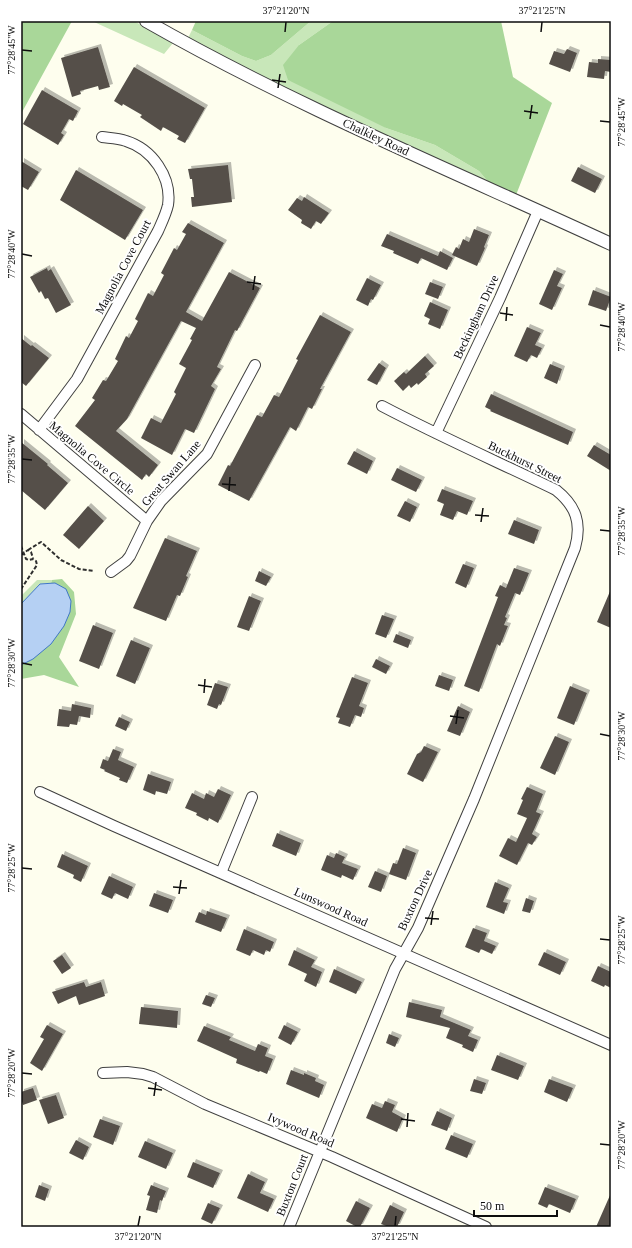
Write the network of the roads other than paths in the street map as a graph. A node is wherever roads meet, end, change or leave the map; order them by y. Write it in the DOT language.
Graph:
graph roads {
  1 [pos="146,21"];
  2 [pos="102,137"];
  3 [pos="538,211"];
  4 [pos="611,244"];
  5 [pos="255,365"];
  6 [pos="382,406"];
  7 [pos="21,414"];
  8 [pos="39,430"];
  9 [pos="436,433"];
  10 [pos="147,521"];
  11 [pos="111,572"];
  12 [pos="531,658"];
  13 [pos="40,792"];
  14 [pos="252,797"];
  15 [pos="221,873"];
  16 [pos="404,953"];
  17 [pos="611,1045"];
  18 [pos="103,1073"];
  19 [pos="320,1152"];
  20 [pos="289,1227"];
  21 [pos="486,1227"];
  1 -- 3 [label="street, Chalkley Road"];
  2 -- 8 [label="street, Magnolia Cove Court"];
  3 -- 4 [label="street, Chalkley Road"];
  3 -- 9 [label="street, Beckingham Drive"];
  5 -- 10 [label="street, Great Swan Lane"];
  6 -- 9 [label="street, Buckhurst Street"];
  7 -- 8 [label="street, Magnolia Cove Circle"];
  8 -- 10 [label="street, Magnolia Cove Circle"];
  9 -- 12 [label="street, Buckhurst Street"];
  10 -- 11 [label="street, Great Swan Lane"];
  12 -- 16 [label="street, Buxton Drive"];
  13 -- 15 [label="street, Lunswood Road"];
  14 -- 15 [label="street"];
  15 -- 16 [label="street, Lunswood Road"];
  16 -- 17 [label="street, Lunswood Road"];
  16 -- 19 [label="street, Buxton Drive"];
  18 -- 19 [label="street, Ivywood Road"];
  19 -- 20 [label="street, Buxton Court"];
  19 -- 21 [label="street, Ivywood Road"];
}
